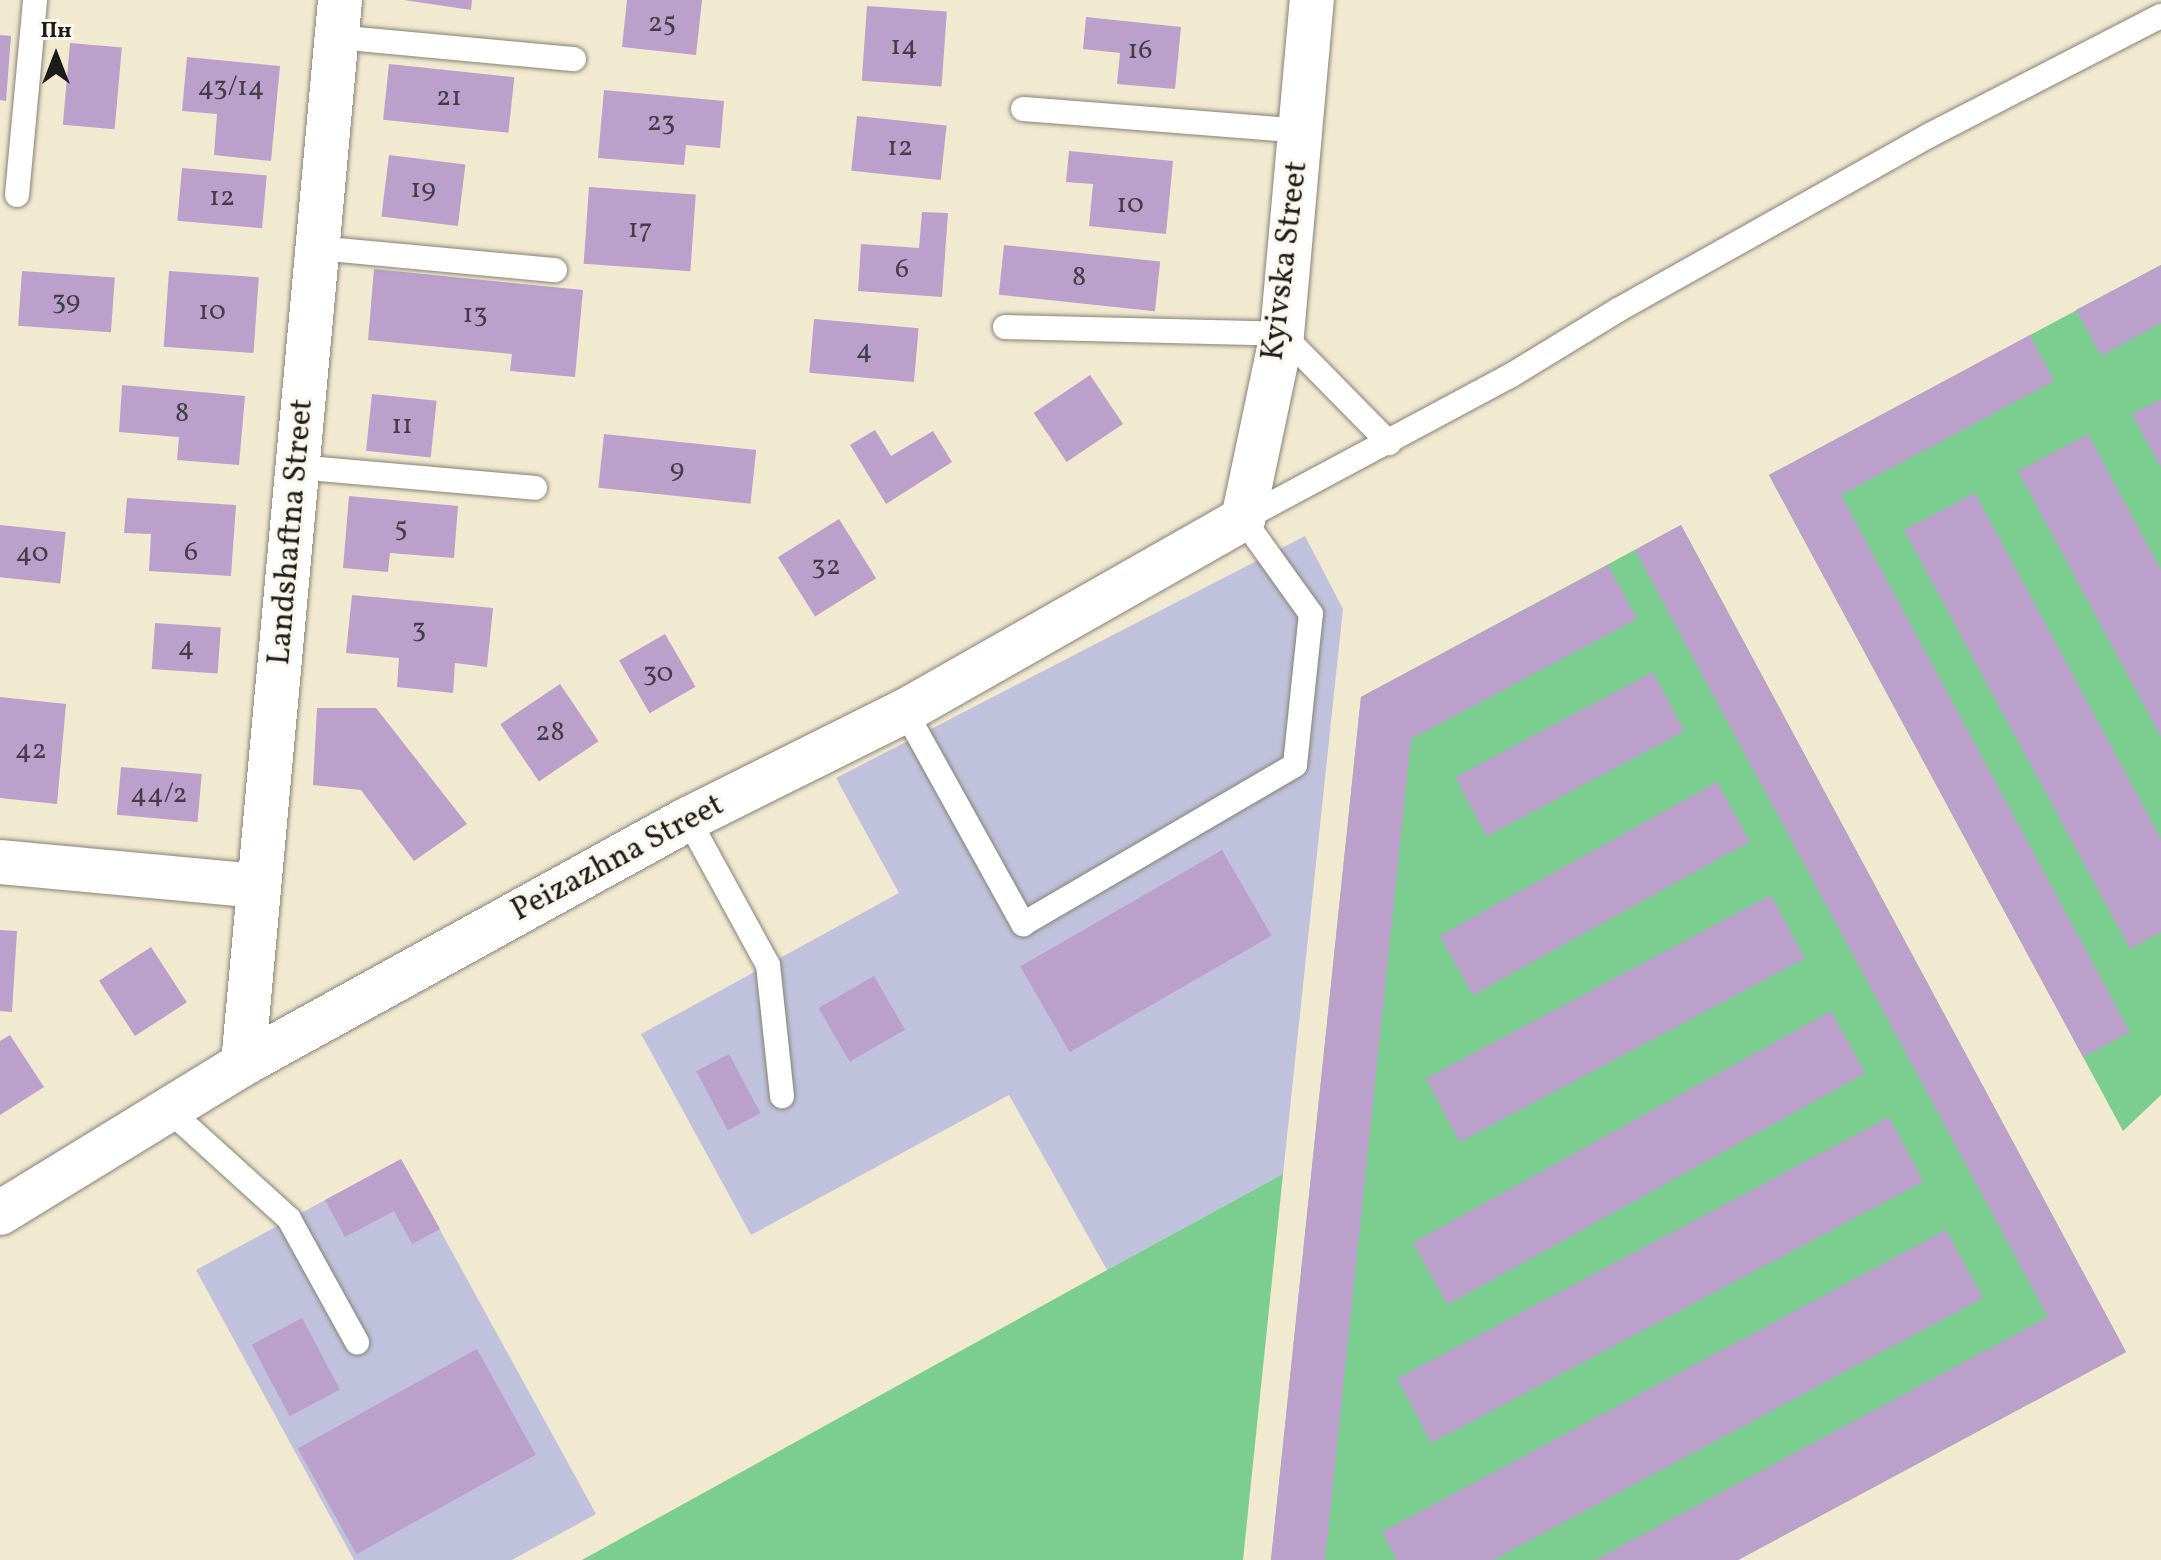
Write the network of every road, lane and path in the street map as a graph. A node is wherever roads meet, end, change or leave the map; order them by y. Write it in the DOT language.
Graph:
graph roads {
  1 [pos="35,0"];
  2 [pos="1312,0"];
  3 [pos="2161,16"];
  4 [pos="338,18"];
  5 [pos="574,59"];
  6 [pos="1023,109"];
  7 [pos="1301,131"];
  8 [pos="17,195"];
  9 [pos="317,248"];
  10 [pos="555,270"];
  11 [pos="1005,327"];
  12 [pos="1282,334"];
  13 [pos="1389,443"];
  14 [pos="297,467"];
  15 [pos="535,488"];
  16 [pos="1243,519"];
  17 [pos="905,711"];
  18 [pos="688,819"];
  19 [pos="0,862"];
  20 [pos="259,886"];
  21 [pos="243,1064"];
  22 [pos="782,1096"];
  23 [pos="169,1110"];
  24 [pos="0,1213"];
  25 [pos="357,1342"];
  1 -- 8 [label="lane"];
  2 -- 7 [label="street, Kyivska Street"];
  3 -- 13 [label="lane"];
  4 -- 5 [label="lane"];
  4 -- 9 [label="street, Landshaftna Street"];
  6 -- 7 [label="lane"];
  7 -- 12 [label="street, Kyivska Street"];
  9 -- 10 [label="lane"];
  9 -- 14 [label="street, Landshaftna Street"];
  11 -- 12 [label="lane"];
  12 -- 13 [label="lane"];
  12 -- 16 [label="street, Kyivska Street"];
  13 -- 16 [label="lane"];
  14 -- 15 [label="lane"];
  14 -- 20 [label="street, Landshaftna Street"];
  16 -- 17 [label="street, Peizazhna Street"];
  16 -- 17 [label="lane"];
  17 -- 18 [label="street, Peizazhna Street"];
  18 -- 21 [label="street, Peizazhna Street"];
  18 -- 22 [label="lane"];
  19 -- 20 [label="street"];
  20 -- 21 [label="street, Landshaftna Street"];
  21 -- 23 [label="street, Peizazhna Street"];
  23 -- 24 [label="street, Peizazhna Street"];
  23 -- 25 [label="lane"];
}
